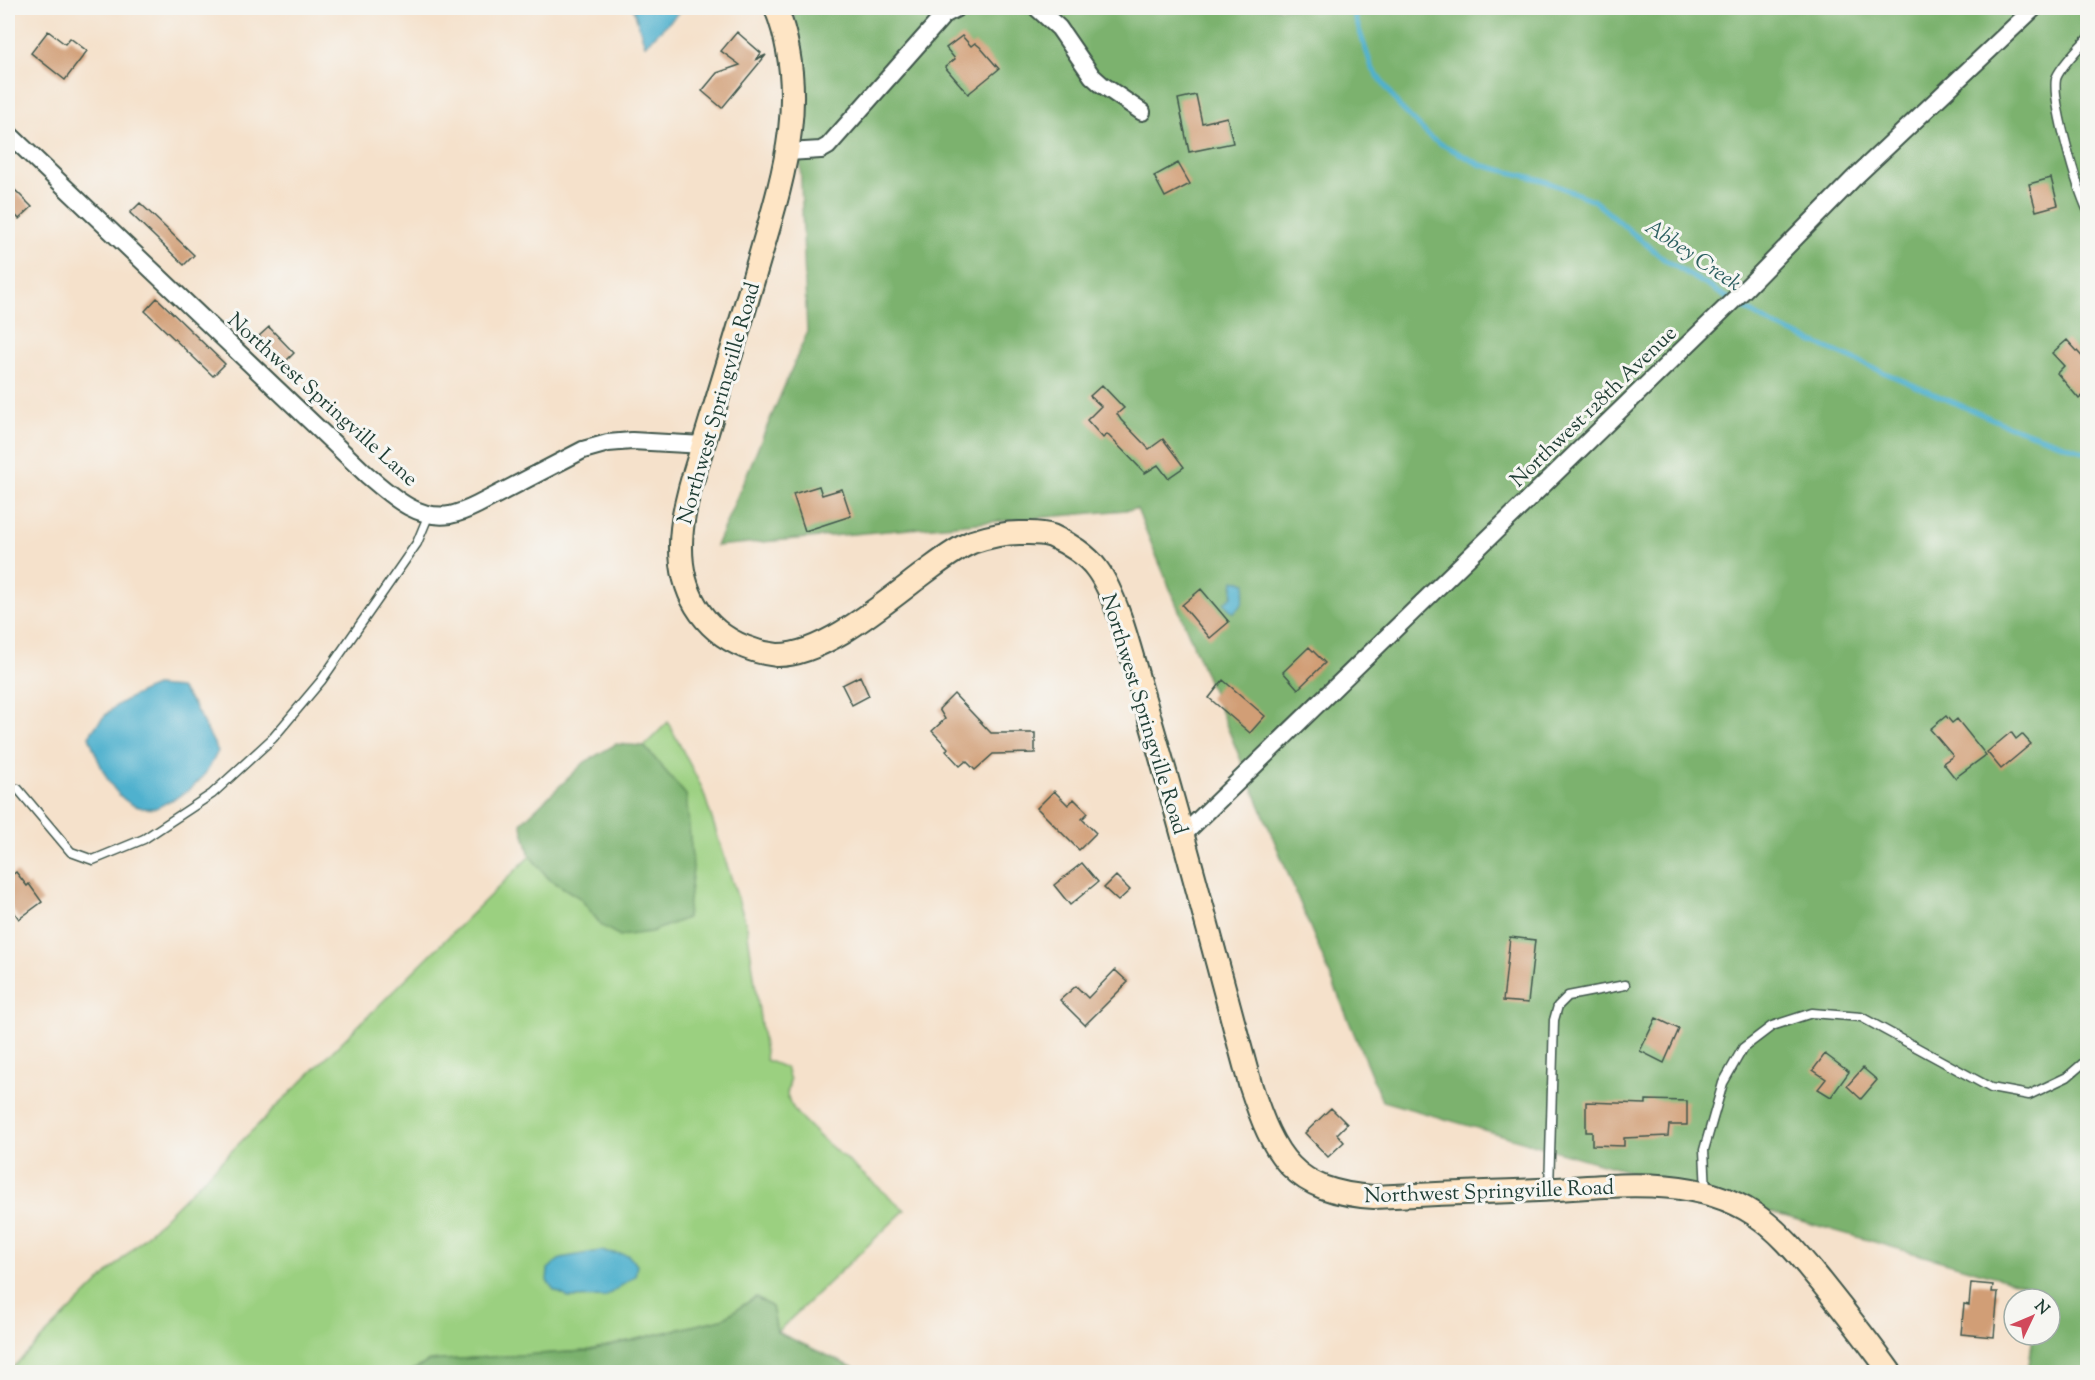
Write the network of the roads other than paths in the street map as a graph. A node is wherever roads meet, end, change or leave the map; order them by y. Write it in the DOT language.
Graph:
graph roads {
  1 [pos="776,8"];
  2 [pos="956,8"];
  3 [pos="1036,8"];
  4 [pos="2034,8"];
  5 [pos="2088,38"];
  6 [pos="1142,112"];
  7 [pos="8,133"];
  8 [pos="788,152"];
  9 [pos="2088,211"];
  10 [pos="704,445"];
  11 [pos="429,514"];
  12 [pos="18,789"];
  13 [pos="1182,836"];
  14 [pos="1624,985"];
  15 [pos="2088,1059"];
  16 [pos="1549,1189"];
  17 [pos="1706,1192"];
  18 [pos="1890,1372"];
  1 -- 8 [label="street, Northwest Springville Road"];
  2 -- 8 [label="street"];
  3 -- 6 [label="street"];
  4 -- 13 [label="street, Northwest 128th Avenue"];
  5 -- 9 [label="lane"];
  7 -- 11 [label="street, Northwest Springville Lane"];
  8 -- 10 [label="street, Northwest Springville Road"];
  10 -- 11 [label="street, Northwest Springville Lane"];
  10 -- 13 [label="street, Northwest Springville Road"];
  11 -- 12 [label="lane"];
  13 -- 16 [label="street, Northwest Springville Road"];
  14 -- 16 [label="lane"];
  15 -- 17 [label="lane"];
  16 -- 17 [label="street, Northwest Springville Road"];
  17 -- 18 [label="street, Northwest Springville Road"];
}
